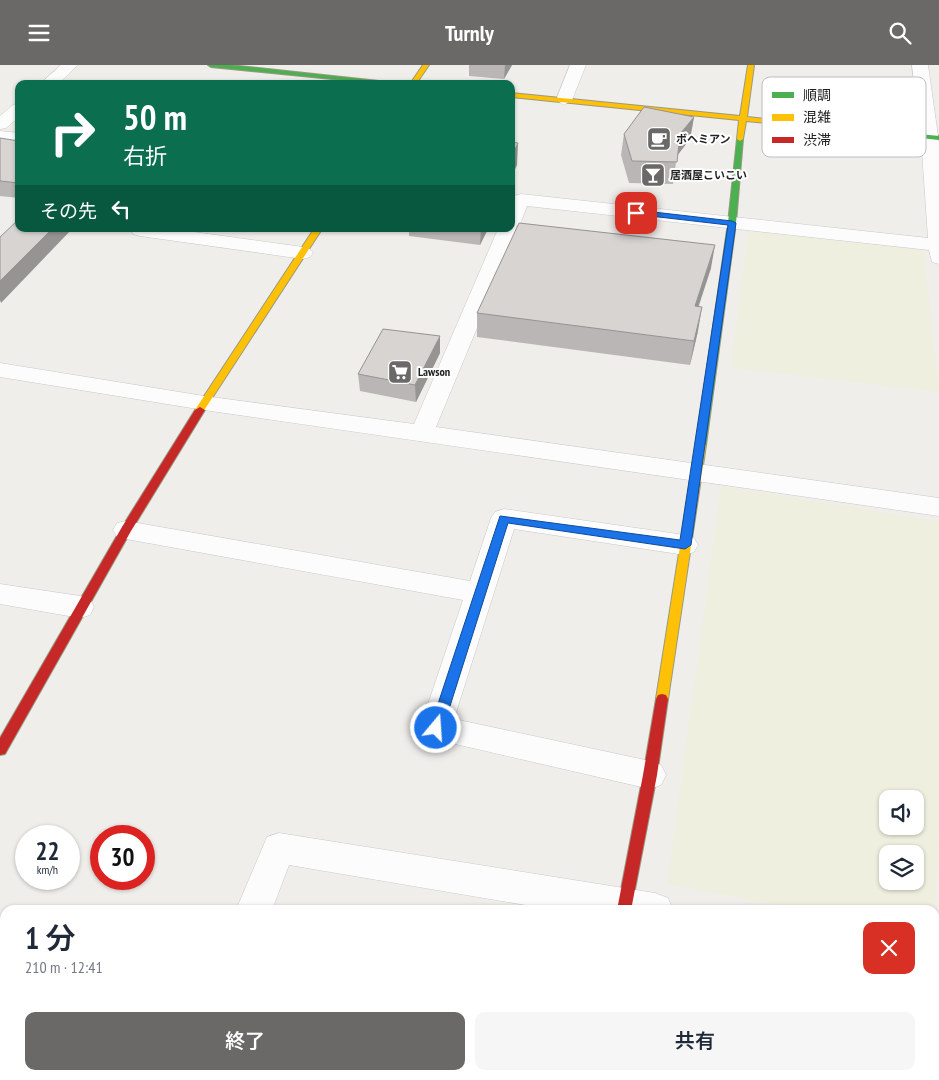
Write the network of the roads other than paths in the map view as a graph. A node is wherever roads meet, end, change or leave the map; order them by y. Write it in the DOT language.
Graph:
graph roads {
  1 [pos="70,65"];
  2 [pos="219,65"];
  3 [pos="426,65"];
  4 [pos="578,65"];
  5 [pos="751,65"];
  6 [pos="53,80"];
  7 [pos="365,80"];
  8 [pos="416,80"];
  9 [pos="515,95"];
  10 [pos="926,96"];
  11 [pos="564,100"];
  12 [pos="15,111"];
  13 [pos="742,119"];
  14 [pos="762,121"];
  15 [pos="0,124"];
  16 [pos="0,136"];
  17 [pos="15,138"];
  18 [pos="934,138"];
  19 [pos="515,213"];
  20 [pos="732,223"];
  21 [pos="154,232"];
  22 [pos="316,232"];
  23 [pos="507,232"];
  24 [pos="938,249"];
  25 [pos="303,253"];
  26 [pos="0,370"];
  27 [pos="204,403"];
  28 [pos="422,433"];
  29 [pos="697,472"];
  30 [pos="939,507"];
  31 [pos="126,529"];
  32 [pos="685,545"];
  33 [pos="480,593"];
  34 [pos="0,594"];
  35 [pos="80,607"];
  36 [pos="0,750"];
  37 [pos="650,775"];
  38 [pos="256,905"];
  39 [pos="617,905"];
  40 [pos="635,905"];
  1 -- 6 [label="street"];
  2 -- 7 [label="street"];
  3 -- 8 [label="street"];
  4 -- 11 [label="street"];
  5 -- 13 [label="street"];
  9 -- 11 [label="street"];
  10 -- 18 [label="street"];
  11 -- 13 [label="street"];
  12 -- 15 [label="street"];
  13 -- 14 [label="street"];
  13 -- 20 [label="street"];
  16 -- 17 [label="street"];
  18 -- 24 [label="street"];
  19 -- 20 [label="street"];
  20 -- 24 [label="street"];
  20 -- 29 [label="street"];
  21 -- 25 [label="street"];
  22 -- 25 [label="street"];
  23 -- 28 [label="street"];
  25 -- 27 [label="street"];
  26 -- 27 [label="street"];
  27 -- 28 [label="street"];
  27 -- 31 [label="street"];
  28 -- 29 [label="street"];
  29 -- 30 [label="street"];
  29 -- 32 [label="street"];
  31 -- 33 [label="street"];
  31 -- 35 [label="street"];
  32 -- 33 [label="street"];
  32 -- 37 [label="street"];
  33 -- 37 [label="street"];
  34 -- 35 [label="street"];
  35 -- 36 [label="street"];
  37 -- 40 [label="street"];
  38 -- 39 [label="street"];
}
